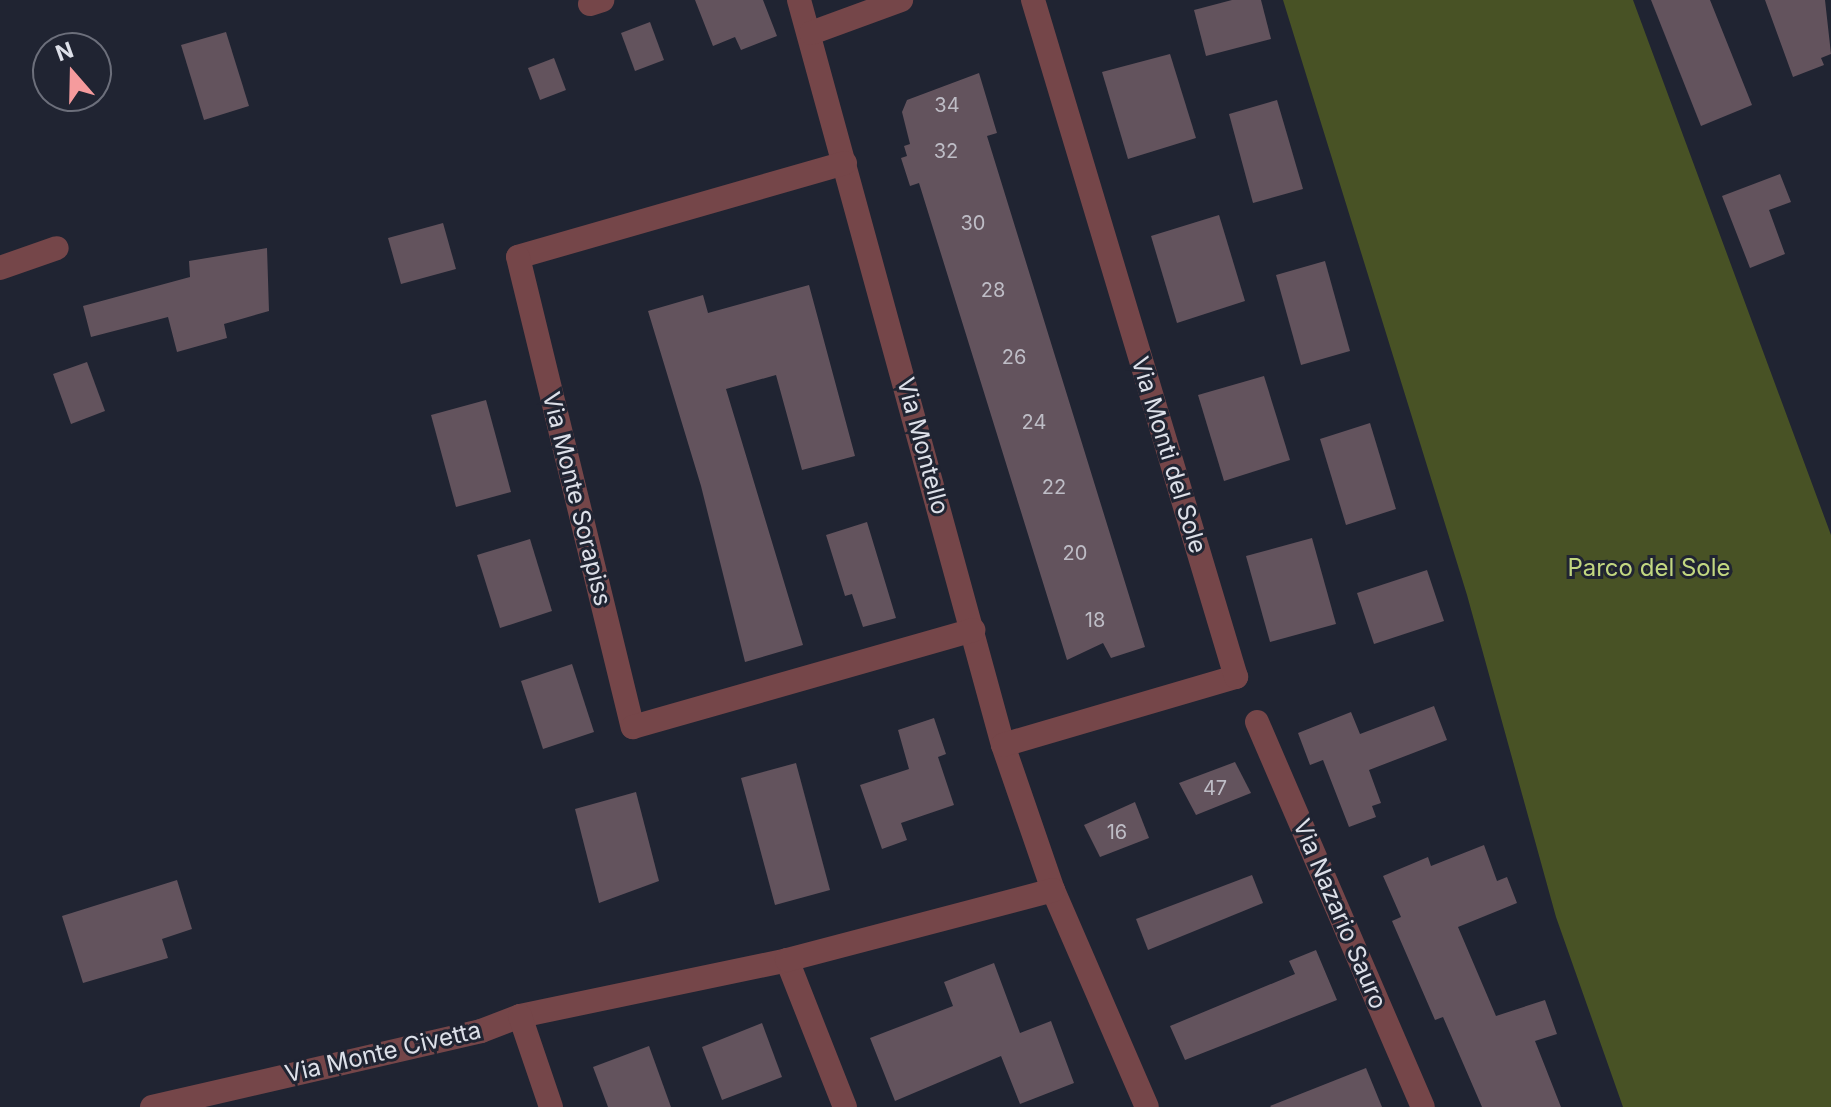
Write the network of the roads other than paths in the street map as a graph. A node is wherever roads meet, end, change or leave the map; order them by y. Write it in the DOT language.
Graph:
graph roads {
  1 [pos="799,0"];
  2 [pos="901,0"];
  3 [pos="1033,0"];
  4 [pos="811,33"];
  5 [pos="845,163"];
  6 [pos="57,248"];
  7 [pos="0,268"];
  8 [pos="973,630"];
  9 [pos="1257,722"];
  10 [pos="1003,745"];
  11 [pos="1053,890"];
  12 [pos="787,960"];
  13 [pos="520,1016"];
  14 [pos="152,1107"];
  15 [pos="551,1107"];
  16 [pos="845,1107"];
  17 [pos="1147,1107"];
  18 [pos="1423,1107"];
  1 -- 4 [label="street, Via Montello"];
  2 -- 4 [label="street"];
  3 -- 10 [label="street, Via Monti del Sole"];
  4 -- 5 [label="street, Via Montello"];
  5 -- 8 [label="street, Via Montello"];
  5 -- 8 [label="street, Via Monte Sorapiss"];
  6 -- 7 [label="street"];
  8 -- 10 [label="street, Via Montello"];
  9 -- 18 [label="street, Via Nazario Sauro"];
  10 -- 11 [label="street, Via Montello"];
  11 -- 12 [label="street"];
  11 -- 17 [label="street, Via Montello"];
  12 -- 13 [label="street"];
  12 -- 16 [label="street"];
  13 -- 14 [label="street, Via Monte Civetta"];
  13 -- 15 [label="street"];
}
